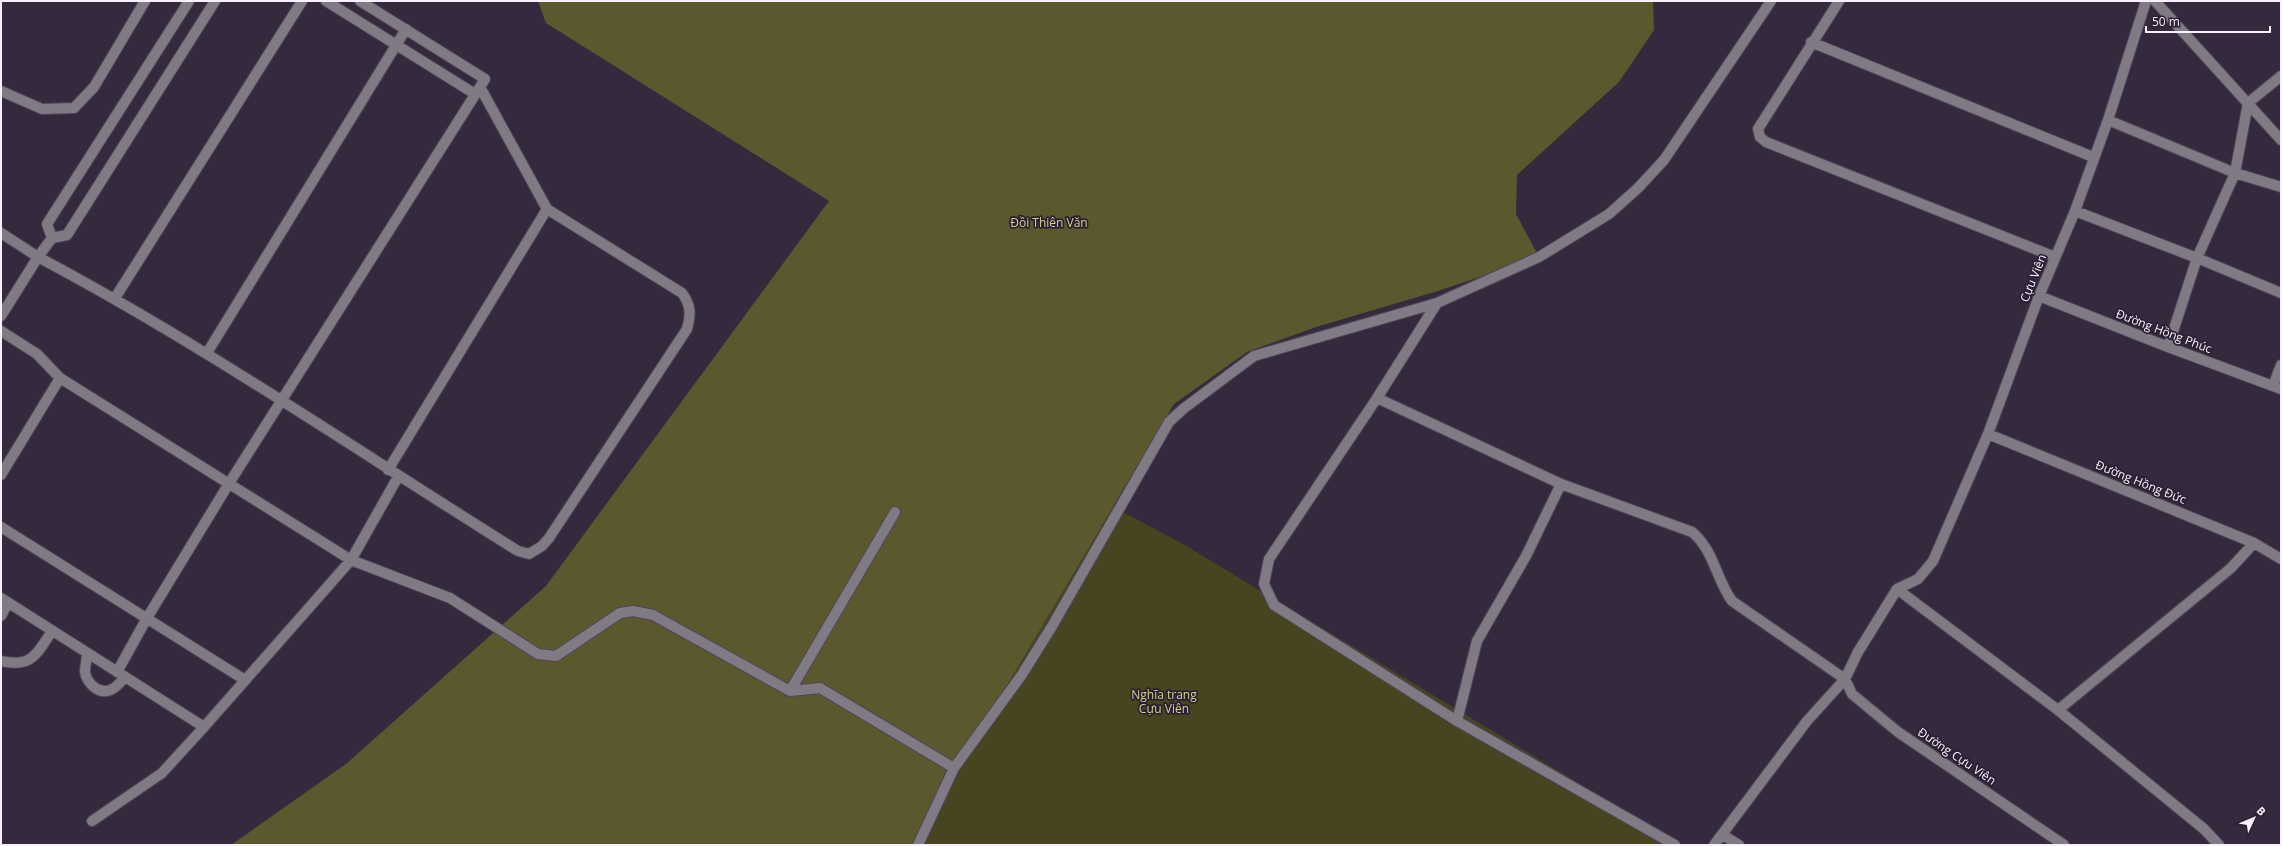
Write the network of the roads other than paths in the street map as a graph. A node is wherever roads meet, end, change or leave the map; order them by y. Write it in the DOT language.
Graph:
graph roads {
  1 [pos="145,1"];
  2 [pos="189,1"];
  3 [pos="215,1"];
  4 [pos="302,1"];
  5 [pos="326,1"];
  6 [pos="1771,1"];
  7 [pos="1839,1"];
  8 [pos="2146,1"];
  9 [pos="2155,1"];
  10 [pos="362,2"];
  11 [pos="406,29"];
  12 [pos="1812,42"];
  13 [pos="396,46"];
  14 [pos="2281,76"];
  15 [pos="480,87"];
  16 [pos="1,91"];
  17 [pos="2248,103"];
  18 [pos="2108,120"];
  19 [pos="2281,140"];
  20 [pos="2094,157"];
  21 [pos="2235,173"];
  22 [pos="2281,187"];
  23 [pos="547,208"];
  24 [pos="2075,211"];
  25 [pos="1,233"];
  26 [pos="52,238"];
  27 [pos="2056,257"];
  28 [pos="38,258"];
  29 [pos="2197,258"];
  30 [pos="2281,293"];
  31 [pos="2039,296"];
  32 [pos="116,298"];
  33 [pos="1437,303"];
  34 [pos="1,316"];
  35 [pos="1,331"];
  36 [pos="2168,347"];
  37 [pos="207,353"];
  38 [pos="2281,365"];
  39 [pos="60,378"];
  40 [pos="2277,387"];
  41 [pos="1377,398"];
  42 [pos="282,402"];
  43 [pos="1988,434"];
  44 [pos="388,470"];
  45 [pos="1,475"];
  46 [pos="398,477"];
  47 [pos="1561,484"];
  48 [pos="228,485"];
  49 [pos="895,512"];
  50 [pos="1,528"];
  51 [pos="2254,543"];
  52 [pos="2281,559"];
  53 [pos="351,560"];
  54 [pos="1897,589"];
  55 [pos="5,600"];
  56 [pos="1,616"];
  57 [pos="147,618"];
  58 [pos="52,631"];
  59 [pos="87,653"];
  60 [pos="1,661"];
  61 [pos="121,674"];
  62 [pos="1845,679"];
  63 [pos="245,680"];
  64 [pos="790,691"];
  65 [pos="2058,710"];
  66 [pos="1457,721"];
  67 [pos="204,727"];
  68 [pos="954,768"];
  69 [pos="92,821"];
  70 [pos="1723,835"];
  71 [pos="918,845"];
  72 [pos="1675,845"];
  73 [pos="1714,845"];
  74 [pos="1739,845"];
  75 [pos="2064,845"];
  76 [pos="2219,845"];
  1 -- 16 [label="street"];
  2 -- 26 [label="street"];
  3 -- 26 [label="street"];
  4 -- 32 [label="street"];
  5 -- 13 [label="street"];
  6 -- 33 [label="street"];
  7 -- 12 [label="street"];
  8 -- 18 [label="street, Cựu Viên"];
  9 -- 17 [label="street"];
  10 -- 11 [label="street"];
  11 -- 13 [label="street"];
  11 -- 15 [label="street"];
  12 -- 20 [label="street"];
  12 -- 27 [label="street"];
  13 -- 15 [label="street"];
  13 -- 37 [label="street"];
  14 -- 17 [label="street"];
  15 -- 23 [label="street"];
  15 -- 42 [label="street"];
  17 -- 19 [label="street"];
  17 -- 21 [label="street"];
  18 -- 20 [label="street, Cựu Viên"];
  18 -- 21 [label="street"];
  20 -- 24 [label="street, Cựu Viên"];
  21 -- 22 [label="street"];
  21 -- 29 [label="street"];
  23 -- 44 [label="street"];
  23 -- 46 [label="street"];
  24 -- 27 [label="street, Cựu Viên"];
  24 -- 29 [label="street"];
  25 -- 28 [label="street"];
  26 -- 28 [label="street"];
  27 -- 31 [label="street, Cựu Viên"];
  28 -- 32 [label="street"];
  28 -- 34 [label="street"];
  29 -- 30 [label="street"];
  29 -- 36 [label="street"];
  31 -- 36 [label="street, Đường Hồng Phúc"];
  31 -- 43 [label="street, Cựu Viên"];
  32 -- 37 [label="street"];
  33 -- 41 [label="street"];
  33 -- 68 [label="street"];
  35 -- 39 [label="street"];
  36 -- 40 [label="street, Đường Hồng Phúc"];
  37 -- 42 [label="street"];
  38 -- 40 [label="street"];
  39 -- 45 [label="street"];
  39 -- 48 [label="street"];
  41 -- 47 [label="street"];
  41 -- 66 [label="street"];
  42 -- 44 [label="street"];
  42 -- 48 [label="street"];
  43 -- 51 [label="street, Đường Hồng Đức"];
  43 -- 54 [label="street, Cựu Viên"];
  44 -- 46 [label="street"];
  46 -- 53 [label="street"];
  47 -- 62 [label="street"];
  47 -- 66 [label="street"];
  48 -- 53 [label="street"];
  48 -- 57 [label="street"];
  49 -- 64 [label="street"];
  50 -- 57 [label="street"];
  51 -- 52 [label="street, Đường Hồng Đức"];
  51 -- 65 [label="street"];
  53 -- 63 [label="street"];
  53 -- 64 [label="street"];
  54 -- 62 [label="street"];
  54 -- 65 [label="street"];
  55 -- 56 [label="street"];
  55 -- 58 [label="street"];
  57 -- 61 [label="street"];
  57 -- 63 [label="street"];
  58 -- 59 [label="street"];
  58 -- 60 [label="street"];
  59 -- 61 [label="street"];
  59 -- 61 [label="street"];
  61 -- 67 [label="street"];
  62 -- 70 [label="street"];
  62 -- 75 [label="street, Đường Cựu Viên"];
  63 -- 67 [label="street"];
  64 -- 68 [label="street"];
  65 -- 76 [label="street"];
  66 -- 72 [label="street"];
  67 -- 69 [label="street"];
  68 -- 71 [label="street"];
  70 -- 73 [label="street"];
  70 -- 74 [label="street"];
}
